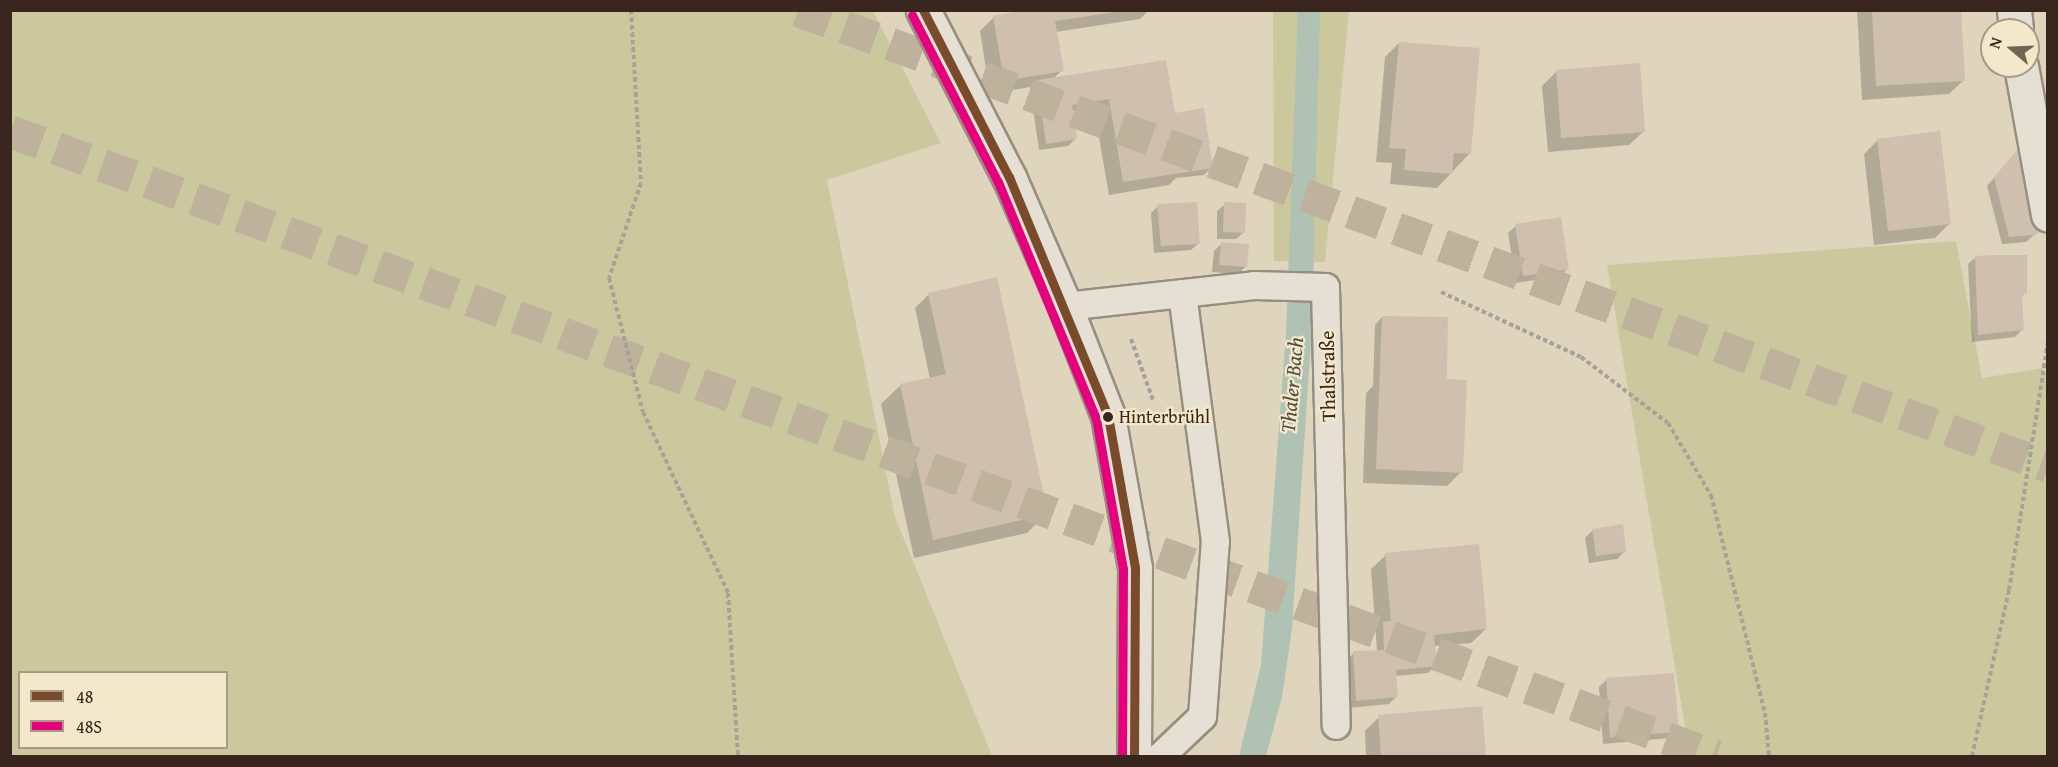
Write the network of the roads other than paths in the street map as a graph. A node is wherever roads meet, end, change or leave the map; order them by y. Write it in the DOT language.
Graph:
graph roads {
  1 [pos="923,10"];
  2 [pos="2023,78"];
  3 [pos="2048,215"];
  4 [pos="1182,293"];
  5 [pos="1065,306"];
  6 [pos="1336,725"];
  7 [pos="1134,756"];
  8 [pos="1160,756"];
  1 -- 5 [label="main road"];
  2 -- 3 [label="main road"];
  4 -- 5 [label="lane, Thalstraße"];
  4 -- 6 [label="lane, Thalstraße"];
  4 -- 8 [label="lane"];
  5 -- 7 [label="main road"];
}
